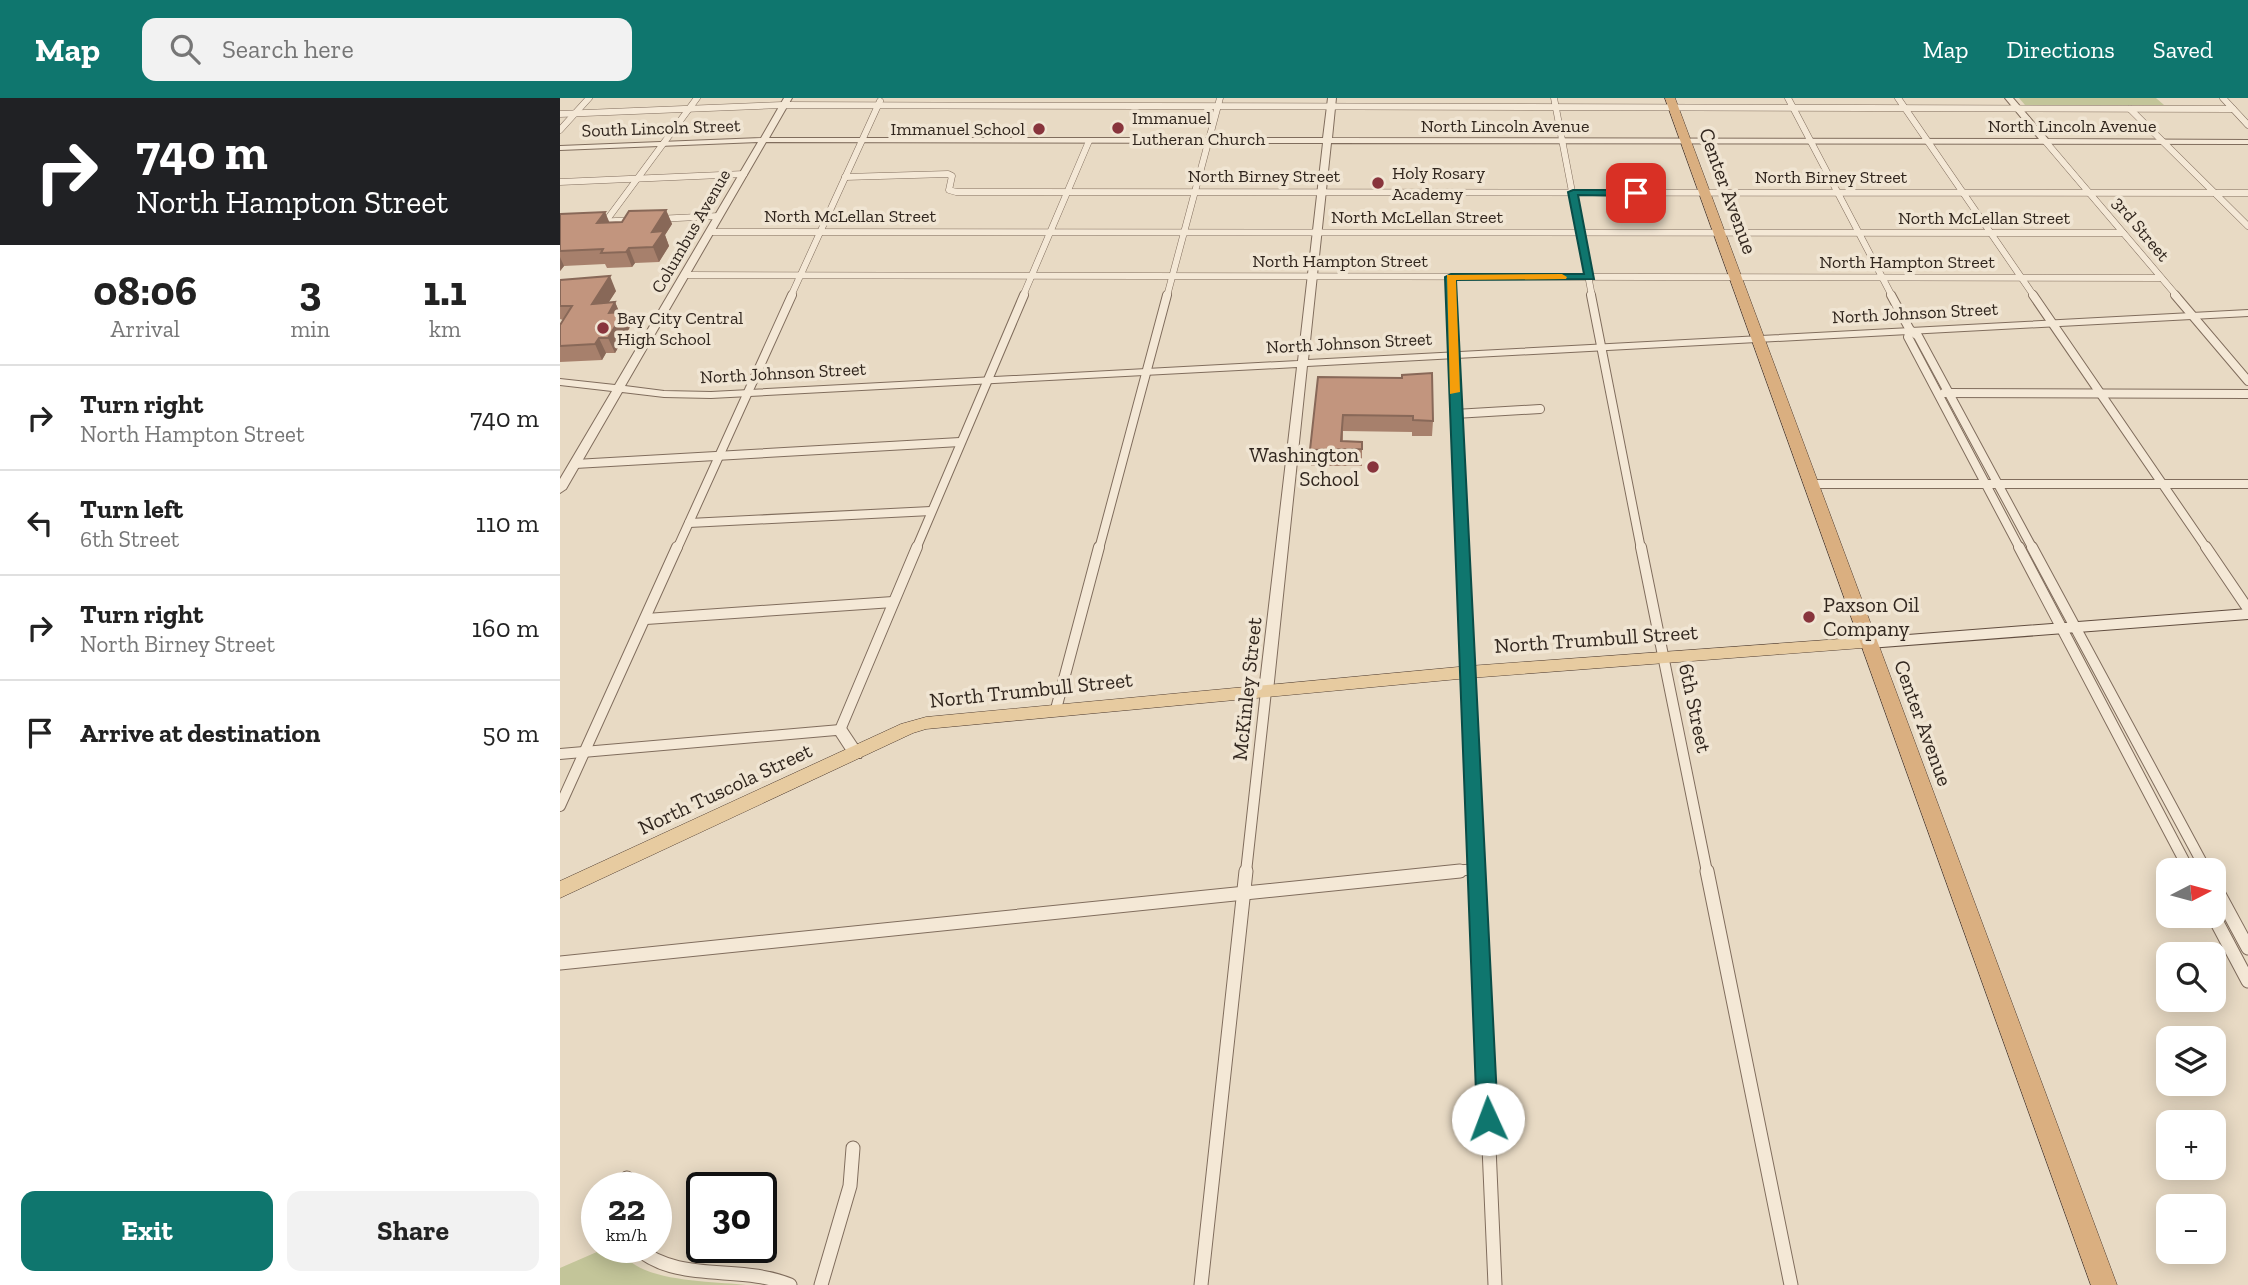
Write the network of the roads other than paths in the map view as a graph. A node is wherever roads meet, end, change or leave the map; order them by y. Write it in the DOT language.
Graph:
graph roads {
  1 [pos="589,98"];
  2 [pos="697,98"];
  3 [pos="1110,98"];
  4 [pos="1220,98"];
  5 [pos="1788,98"];
  6 [pos="1898,98"];
  7 [pos="2009,98"];
  8 [pos="2223,98"];
  9 [pos="785,102"];
  10 [pos="880,102"];
  11 [pos="1332,103"];
  12 [pos="1555,103"];
  13 [pos="1672,103"];
  14 [pos="1106,108"];
  15 [pos="1218,108"];
  16 [pos="1793,108"];
  17 [pos="689,109"];
  18 [pos="1906,109"];
  19 [pos="2018,109"];
  20 [pos="2130,109"];
  21 [pos="2233,109"];
  22 [pos="560,114"];
  23 [pos="575,114"];
  24 [pos="2248,125"];
  25 [pos="560,130"];
  26 [pos="763,140"];
  27 [pos="862,141"];
  28 [pos="1089,141"];
  29 [pos="1209,141"];
  30 [pos="1326,141"];
  31 [pos="1562,141"];
  32 [pos="1687,142"];
  33 [pos="1811,142"];
  34 [pos="1929,142"];
  35 [pos="2046,142"];
  36 [pos="2164,142"];
  37 [pos="2248,142"];
  38 [pos="662,144"];
  39 [pos="560,148"];
  40 [pos="744,174"];
  41 [pos="845,177"];
  42 [pos="637,178"];
  43 [pos="560,182"];
  44 [pos="1069,192"];
  45 [pos="1196,192"];
  46 [pos="1322,192"];
  47 [pos="1573,192"];
  48 [pos="1705,193"];
  49 [pos="1837,193"];
  50 [pos="1963,193"];
  51 [pos="2090,193"];
  52 [pos="2215,193"];
  53 [pos="2248,193"];
  54 [pos="719,216"];
  55 [pos="606,221"];
  56 [pos="583,222"];
  57 [pos="2248,226"];
  58 [pos="710,232"];
  59 [pos="821,232"];
  60 [pos="1050,232"];
  61 [pos="1185,232"];
  62 [pos="1317,232"];
  63 [pos="1581,233"];
  64 [pos="1720,233"];
  65 [pos="2123,233"];
  66 [pos="1858,234"];
  67 [pos="1990,234"];
  68 [pos="687,275"];
  69 [pos="801,275"];
  70 [pos="1032,276"];
  71 [pos="1173,276"];
  72 [pos="1312,276"];
  73 [pos="1451,277"];
  74 [pos="1590,277"];
  75 [pos="1735,278"];
  76 [pos="1882,278"];
  77 [pos="2021,278"];
  78 [pos="2161,278"];
  79 [pos="2248,313"];
  80 [pos="2192,316"];
  81 [pos="2052,323"];
  82 [pos="1910,330"];
  83 [pos="1757,339"];
  84 [pos="1602,347"];
  85 [pos="1452,356"];
  86 [pos="1303,363"];
  87 [pos="1147,371"];
  88 [pos="987,381"];
  89 [pos="2248,381"];
  90 [pos="560,382"];
  91 [pos="619,389"];
  92 [pos="747,393"];
  93 [pos="1943,393"];
  94 [pos="2101,394"];
  95 [pos="2248,394"];
  96 [pos="1540,409"];
  97 [pos="1455,414"];
  98 [pos="960,442"];
  99 [pos="719,456"];
  100 [pos="575,464"];
  101 [pos="1985,483"];
  102 [pos="1998,483"];
  103 [pos="1811,484"];
  104 [pos="2248,484"];
  105 [pos="2163,485"];
  106 [pos="560,489"];
  107 [pos="931,511"];
  108 [pos="689,523"];
  109 [pos="893,602"];
  110 [pos="2248,611"];
  111 [pos="646,619"];
  112 [pos="2068,626"];
  113 [pos="1869,643"];
  114 [pos="1663,657"];
  115 [pos="1469,672"];
  116 [pos="1266,691"];
  117 [pos="1056,709"];
  118 [pos="908,728"];
  119 [pos="840,730"];
  120 [pos="584,752"];
  121 [pos="560,754"];
  122 [pos="856,754"];
  123 [pos="560,806"];
  124 [pos="2158,810"];
  125 [pos="2174,811"];
  126 [pos="2183,858"];
  127 [pos="2199,858"];
  128 [pos="1477,869"];
  129 [pos="560,890"];
  130 [pos="1245,891"];
  131 [pos="2226,907"];
  132 [pos="2220,928"];
  133 [pos="2248,948"];
  134 [pos="560,963"];
  135 [pos="2248,981"];
  136 [pos="853,1148"];
  137 [pos="654,1263"];
  138 [pos="790,1285"];
  139 [pos="821,1285"];
  140 [pos="1201,1285"];
  141 [pos="1495,1285"];
  142 [pos="1791,1285"];
  143 [pos="2104,1285"];
  1 -- 23 [label="street"];
  2 -- 17 [label="street"];
  3 -- 14 [label="street"];
  4 -- 15 [label="street"];
  5 -- 16 [label="street"];
  6 -- 18 [label="street"];
  7 -- 19 [label="street, 3rd Street"];
  8 -- 21 [label="street"];
  9 -- 10 [label="street"];
  9 -- 17 [label="street"];
  9 -- 26 [label="street, Columbus Avenue"];
  10 -- 14 [label="street"];
  10 -- 27 [label="street"];
  11 -- 12 [label="street"];
  11 -- 15 [label="street"];
  11 -- 30 [label="street, McKinley Street"];
  12 -- 13 [label="street"];
  12 -- 31 [label="street, 6th Street"];
  13 -- 16 [label="street"];
  13 -- 32 [label="highway, Center Avenue"];
  14 -- 15 [label="street"];
  15 -- 29 [label="street"];
  16 -- 18 [label="street"];
  16 -- 33 [label="street"];
  17 -- 23 [label="street"];
  17 -- 38 [label="street"];
  18 -- 19 [label="street"];
  18 -- 34 [label="street"];
  19 -- 20 [label="street"];
  19 -- 35 [label="street, 3rd Street"];
  20 -- 21 [label="street"];
  20 -- 36 [label="street"];
  21 -- 24 [label="street"];
  22 -- 23 [label="street"];
  23 -- 25 [label="street"];
  26 -- 27 [label="street, North Lincoln Avenue"];
  26 -- 38 [label="street, South Lincoln Street"];
  26 -- 40 [label="street, Columbus Avenue"];
  27 -- 28 [label="street, North Lincoln Avenue"];
  27 -- 41 [label="street"];
  28 -- 29 [label="street, North Lincoln Avenue"];
  28 -- 44 [label="street"];
  29 -- 30 [label="street, North Lincoln Avenue"];
  29 -- 45 [label="street"];
  30 -- 31 [label="street, North Lincoln Avenue"];
  30 -- 46 [label="street, McKinley Street"];
  31 -- 32 [label="street, North Lincoln Avenue"];
  31 -- 47 [label="street, 6th Street"];
  32 -- 33 [label="street, North Lincoln Avenue"];
  32 -- 48 [label="highway, Center Avenue"];
  33 -- 34 [label="street, North Lincoln Avenue"];
  33 -- 49 [label="street"];
  34 -- 35 [label="street, North Lincoln Avenue"];
  34 -- 50 [label="street"];
  35 -- 36 [label="street, North Lincoln Avenue"];
  35 -- 51 [label="street, 3rd Street"];
  36 -- 37 [label="street, North Lincoln Avenue"];
  36 -- 52 [label="street"];
  38 -- 39 [label="street, South Lincoln Street"];
  38 -- 42 [label="street"];
  40 -- 42 [label="street"];
  40 -- 54 [label="street, Columbus Avenue"];
  41 -- 44 [label="street, North Birney Street"];
  41 -- 59 [label="street"];
  42 -- 43 [label="street"];
  42 -- 55 [label="street"];
  44 -- 45 [label="street, North Birney Street"];
  44 -- 60 [label="street"];
  45 -- 46 [label="street, North Birney Street"];
  45 -- 61 [label="street"];
  46 -- 47 [label="street, North Birney Street"];
  46 -- 62 [label="street, McKinley Street"];
  47 -- 48 [label="street, North Birney Street"];
  47 -- 63 [label="street, 6th Street"];
  48 -- 49 [label="street, North Birney Street"];
  48 -- 64 [label="highway, Center Avenue"];
  49 -- 50 [label="street, North Birney Street"];
  49 -- 66 [label="street"];
  50 -- 51 [label="street, North Birney Street"];
  50 -- 67 [label="street"];
  51 -- 52 [label="street, North Birney Street"];
  51 -- 65 [label="street, 3rd Street"];
  52 -- 53 [label="street, North Birney Street"];
  52 -- 57 [label="street"];
  54 -- 55 [label="street"];
  54 -- 58 [label="street, Columbus Avenue"];
  55 -- 56 [label="street"];
  58 -- 59 [label="street, North McLellan Street"];
  58 -- 68 [label="street, Columbus Avenue"];
  59 -- 60 [label="street, North McLellan Street"];
  59 -- 69 [label="street"];
  60 -- 61 [label="street, North McLellan Street"];
  60 -- 70 [label="street"];
  61 -- 62 [label="street, North McLellan Street"];
  61 -- 71 [label="street"];
  62 -- 63 [label="street, North McLellan Street"];
  62 -- 72 [label="street, McKinley Street"];
  63 -- 64 [label="street, North McLellan Street"];
  63 -- 74 [label="street, 6th Street"];
  64 -- 66 [label="street, North McLellan Street"];
  64 -- 75 [label="highway, Center Avenue"];
  65 -- 67 [label="street, North McLellan Street"];
  65 -- 78 [label="street, 3rd Street"];
  66 -- 67 [label="street, North McLellan Street"];
  66 -- 76 [label="street"];
  67 -- 77 [label="street"];
  68 -- 69 [label="street, North Hampton Street"];
  68 -- 91 [label="street, Columbus Avenue"];
  69 -- 70 [label="street, North Hampton Street"];
  69 -- 92 [label="street"];
  70 -- 71 [label="street, North Hampton Street"];
  70 -- 88 [label="street"];
  71 -- 72 [label="street, North Hampton Street"];
  71 -- 87 [label="street"];
  72 -- 73 [label="street, North Hampton Street"];
  72 -- 86 [label="street, McKinley Street"];
  73 -- 74 [label="street, North Hampton Street"];
  73 -- 85 [label="street"];
  74 -- 75 [label="street, North Hampton Street"];
  74 -- 84 [label="street, 6th Street"];
  75 -- 76 [label="street, North Hampton Street"];
  75 -- 83 [label="highway, Center Avenue"];
  76 -- 77 [label="street, North Hampton Street"];
  76 -- 82 [label="street"];
  77 -- 78 [label="street, North Hampton Street"];
  77 -- 81 [label="street"];
  78 -- 80 [label="street, 3rd Street"];
  79 -- 80 [label="street, North Johnson Street"];
  80 -- 81 [label="street, North Johnson Street"];
  80 -- 89 [label="street, 3rd Street"];
  81 -- 82 [label="street, North Johnson Street"];
  81 -- 94 [label="street"];
  82 -- 83 [label="street, North Johnson Street"];
  82 -- 93 [label="street"];
  83 -- 84 [label="street, North Johnson Street"];
  83 -- 103 [label="highway, Center Avenue"];
  84 -- 85 [label="street, North Johnson Street"];
  84 -- 114 [label="street, 6th Street"];
  85 -- 86 [label="street, North Johnson Street"];
  85 -- 97 [label="street"];
  86 -- 87 [label="street, North Johnson Street"];
  86 -- 116 [label="street, McKinley Street"];
  87 -- 88 [label="street, North Johnson Street"];
  87 -- 117 [label="street"];
  88 -- 92 [label="street, North Johnson Street"];
  88 -- 98 [label="street"];
  90 -- 91 [label="street, North Johnson Street"];
  91 -- 92 [label="street, North Johnson Street"];
  91 -- 100 [label="street, Columbus Avenue"];
  92 -- 99 [label="street"];
  93 -- 94 [label="street"];
  93 -- 101 [label="street"];
  93 -- 102 [label="street"];
  94 -- 95 [label="street"];
  94 -- 105 [label="street"];
  96 -- 97 [label="street"];
  97 -- 115 [label="street"];
  98 -- 99 [label="street"];
  98 -- 107 [label="street"];
  99 -- 100 [label="street"];
  99 -- 108 [label="street"];
  100 -- 106 [label="street, Columbus Avenue"];
  101 -- 102 [label="street"];
  101 -- 103 [label="street"];
  101 -- 112 [label="street"];
  102 -- 105 [label="street"];
  102 -- 112 [label="street"];
  103 -- 113 [label="highway, Center Avenue"];
  104 -- 105 [label="street"];
  105 -- 110 [label="street"];
  107 -- 108 [label="street"];
  107 -- 109 [label="street"];
  108 -- 111 [label="street"];
  109 -- 111 [label="street"];
  109 -- 119 [label="street"];
  110 -- 112 [label="main road, North Trumbull Street"];
  111 -- 120 [label="street"];
  112 -- 113 [label="main road, North Trumbull Street"];
  112 -- 124 [label="street"];
  112 -- 125 [label="street"];
  113 -- 114 [label="main road, North Trumbull Street"];
  113 -- 143 [label="highway, Center Avenue"];
  114 -- 115 [label="main road, North Trumbull Street"];
  114 -- 142 [label="street, 6th Street"];
  115 -- 116 [label="main road, North Trumbull Street"];
  115 -- 128 [label="street"];
  116 -- 117 [label="main road, North Trumbull Street"];
  116 -- 130 [label="street, McKinley Street"];
  117 -- 118 [label="main road, North Trumbull Street"];
  118 -- 122 [label="main road, North Tuscola Street"];
  119 -- 120 [label="street"];
  119 -- 122 [label="street"];
  120 -- 121 [label="street"];
  120 -- 123 [label="street"];
  122 -- 129 [label="main road, North Tuscola Street"];
  124 -- 125 [label="street"];
  124 -- 126 [label="street"];
  125 -- 127 [label="street"];
  128 -- 130 [label="street"];
  128 -- 141 [label="street"];
  130 -- 134 [label="street"];
  130 -- 140 [label="street, McKinley Street"];
  131 -- 133 [label="street"];
  132 -- 135 [label="street"];
  136 -- 139 [label="street"];
  137 -- 138 [label="street"];
}
